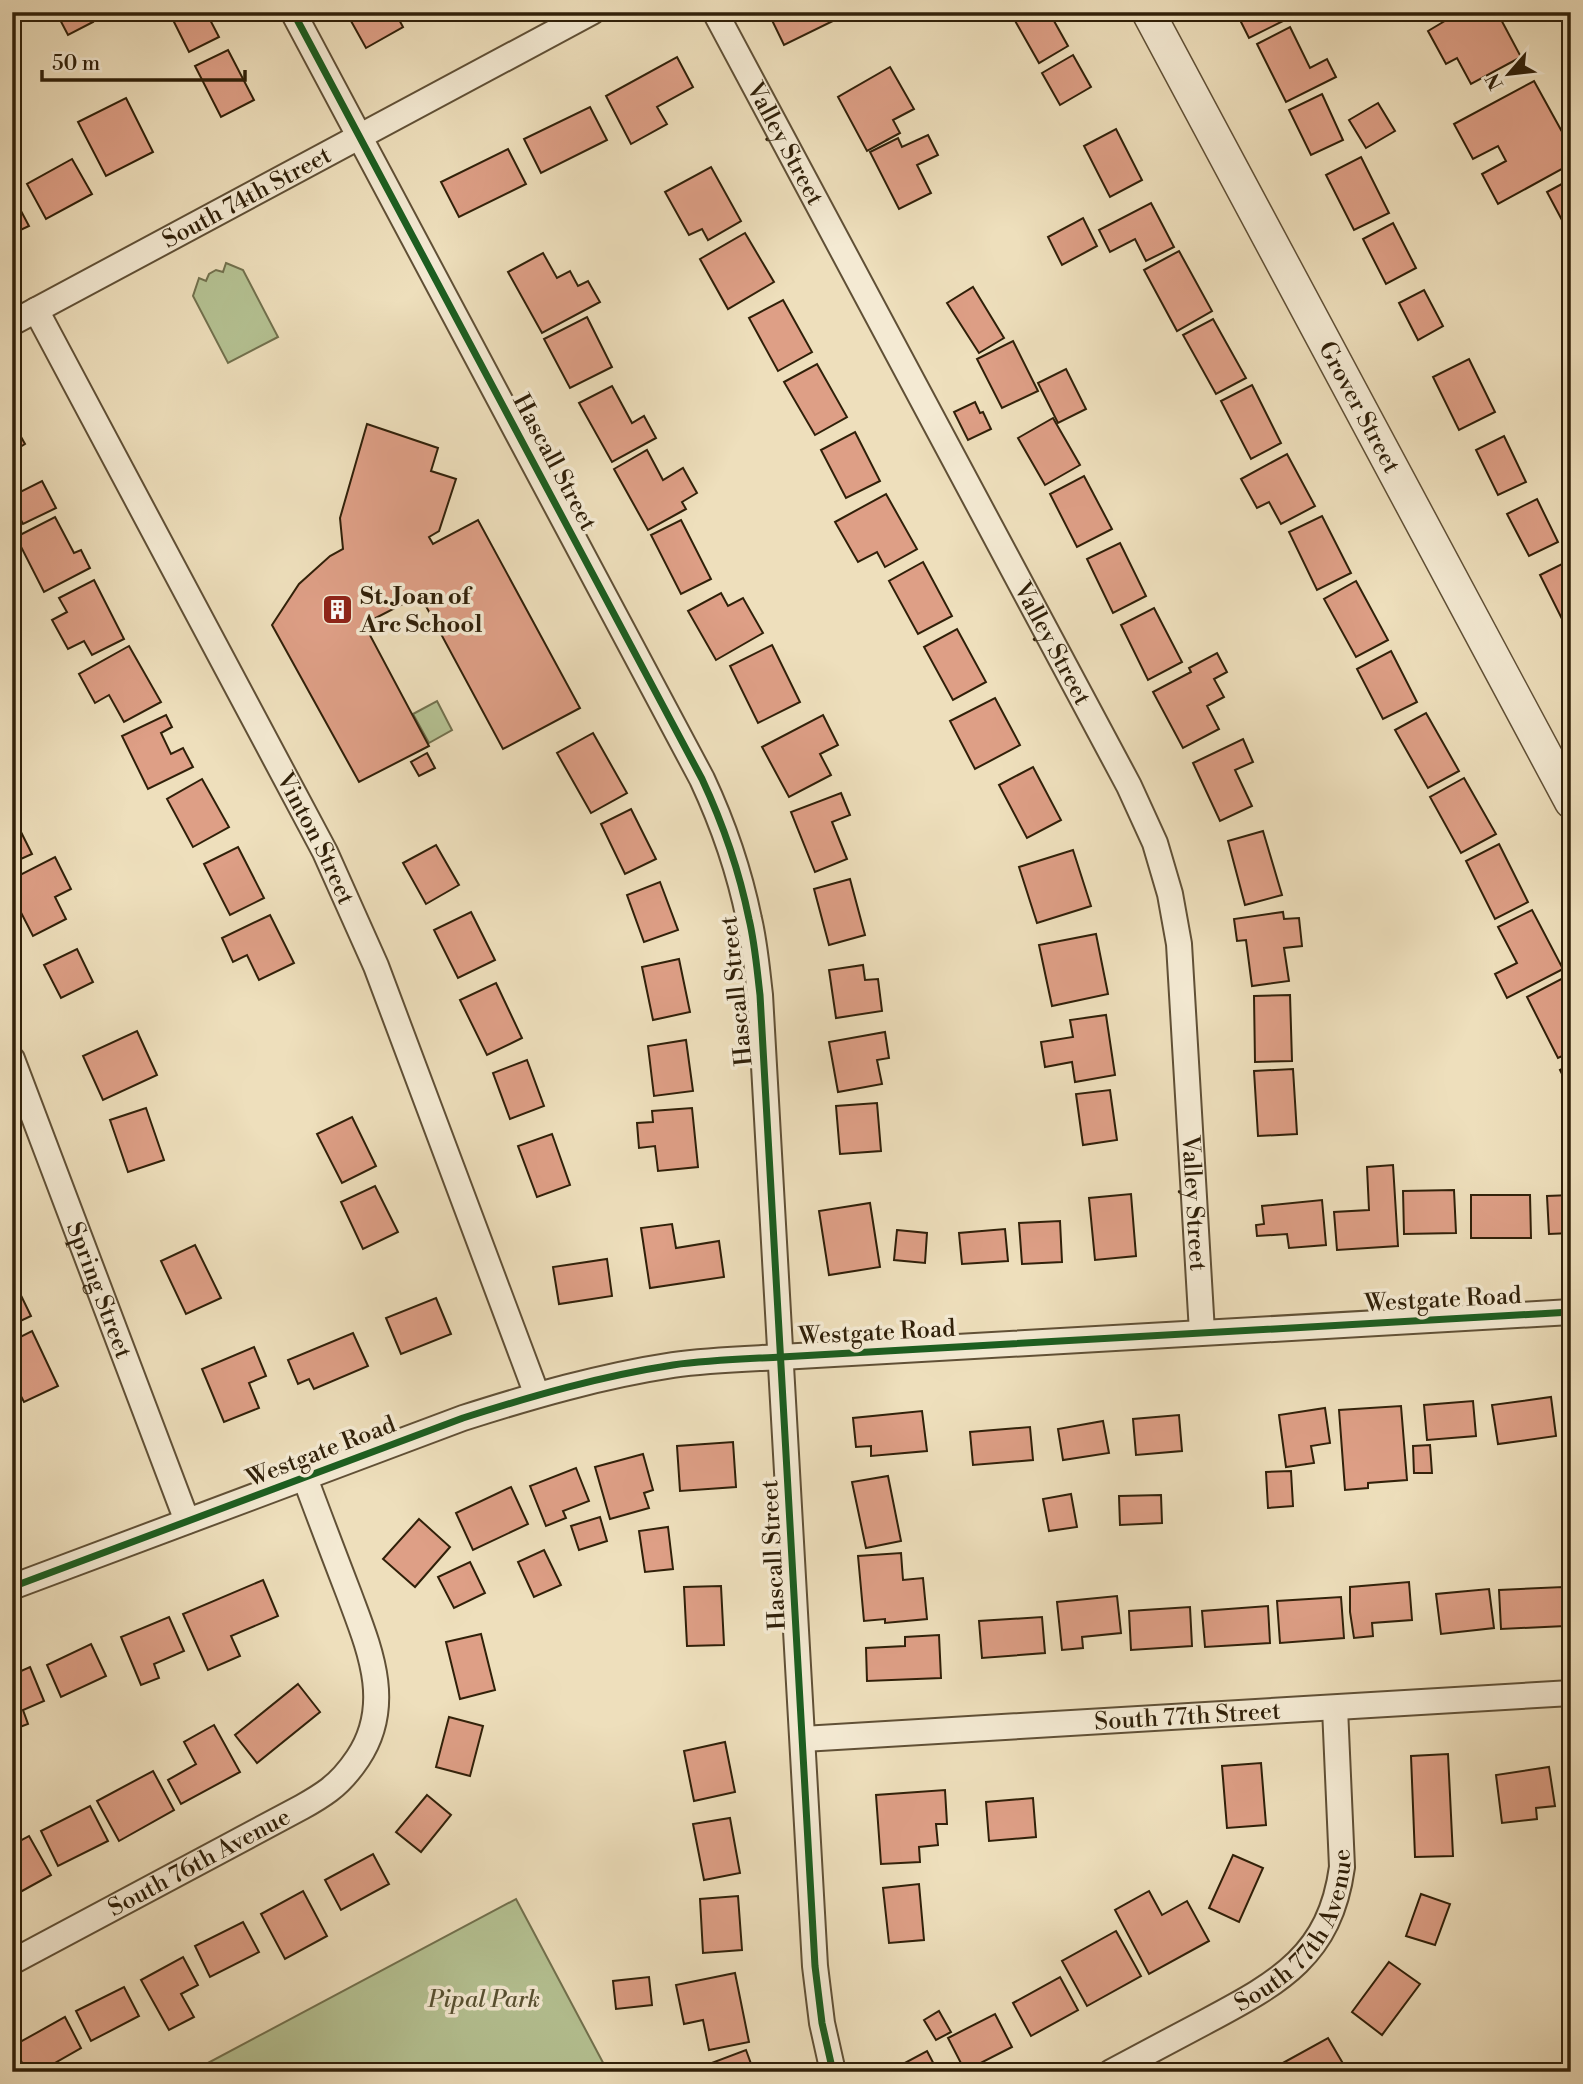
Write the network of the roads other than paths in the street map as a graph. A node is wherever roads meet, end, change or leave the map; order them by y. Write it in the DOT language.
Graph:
graph roads {
  1 [pos="293,12"];
  2 [pos="592,12"];
  3 [pos="715,12"];
  4 [pos="1148,12"];
  5 [pos="359,136"];
  6 [pos="36,310"];
  7 [pos="12,323"];
  8 [pos="1571,802"];
  9 [pos="12,1059"];
  10 [pos="1571,1311"];
  11 [pos="1202,1332"];
  12 [pos="781,1357"];
  13 [pos="537,1395"];
  14 [pos="305,1478"];
  15 [pos="187,1521"];
  16 [pos="12,1587"];
  17 [pos="1571,1693"];
  18 [pos="1335,1708"];
  19 [pos="803,1739"];
  20 [pos="12,1962"];
  21 [pos="833,2072"];
  22 [pos="1111,2072"];
  1 -- 5 [label="street, Hascall Street"];
  2 -- 5 [label="street, South 74th Street"];
  3 -- 11 [label="street, Valley Street"];
  4 -- 8 [label="street, Grover Street"];
  5 -- 6 [label="street, South 74th Street"];
  5 -- 12 [label="street, Hascall Street"];
  6 -- 7 [label="street, South 74th Street"];
  6 -- 13 [label="street, Vinton Street"];
  9 -- 15 [label="street, Spring Street"];
  10 -- 11 [label="street, Westgate Road"];
  11 -- 12 [label="street, Westgate Road"];
  12 -- 13 [label="street, Westgate Road"];
  12 -- 19 [label="street, Hascall Street"];
  13 -- 14 [label="street, Westgate Road"];
  14 -- 15 [label="street, Westgate Road"];
  14 -- 20 [label="street, South 76th Avenue"];
  15 -- 16 [label="street, Westgate Road"];
  17 -- 18 [label="street, South 77th Street"];
  18 -- 19 [label="street, South 77th Street"];
  18 -- 22 [label="street, South 77th Avenue"];
  19 -- 21 [label="street, Hascall Street"];
}
